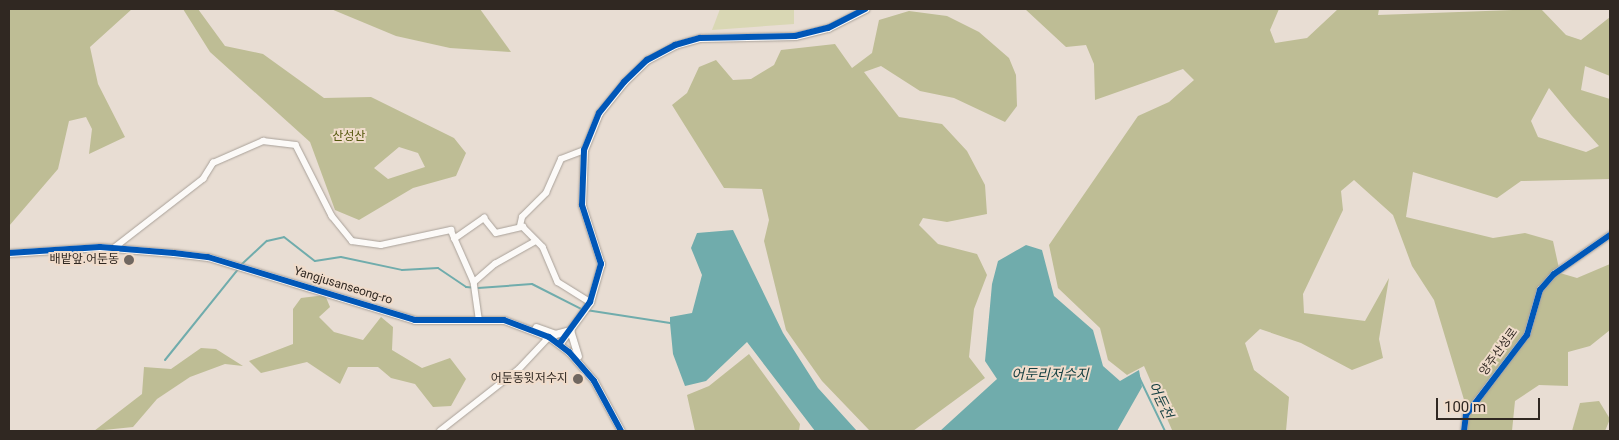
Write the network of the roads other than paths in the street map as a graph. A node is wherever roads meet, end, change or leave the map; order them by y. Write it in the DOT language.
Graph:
graph roads {
  1 [pos="865,9"];
  2 [pos="584,150"];
  3 [pos="520,226"];
  4 [pos="1610,235"];
  5 [pos="454,239"];
  6 [pos="536,241"];
  7 [pos="114,248"];
  8 [pos="9,253"];
  9 [pos="474,283"];
  10 [pos="589,304"];
  11 [pos="479,318"];
  12 [pos="522,326"];
  13 [pos="570,330"];
  14 [pos="549,337"];
  15 [pos="560,344"];
  16 [pos="589,374"];
  17 [pos="440,431"];
  18 [pos="621,431"];
  19 [pos="1464,431"];
  1 -- 2 [label="street"];
  2 -- 3 [label="street"];
  2 -- 10 [label="street"];
  3 -- 5 [label="street"];
  3 -- 6 [label="street"];
  4 -- 19 [label="street, 양주산성로"];
  5 -- 7 [label="street"];
  5 -- 9 [label="street"];
  6 -- 9 [label="street"];
  6 -- 10 [label="street"];
  7 -- 8 [label="street, Yangjusanseong-ro"];
  7 -- 11 [label="street, Yangjusanseong-ro"];
  9 -- 11 [label="street"];
  10 -- 13 [label="street"];
  11 -- 12 [label="street, Yangjusanseong-ro"];
  12 -- 13 [label="street"];
  12 -- 14 [label="street, Yangjusanseong-ro"];
  13 -- 15 [label="street"];
  13 -- 16 [label="street"];
  14 -- 15 [label="street, Yangjusanseong-ro"];
  14 -- 17 [label="street"];
  15 -- 16 [label="street, Yangjusanseong-ro"];
  16 -- 18 [label="street, Yangjusanseong-ro"];
}
